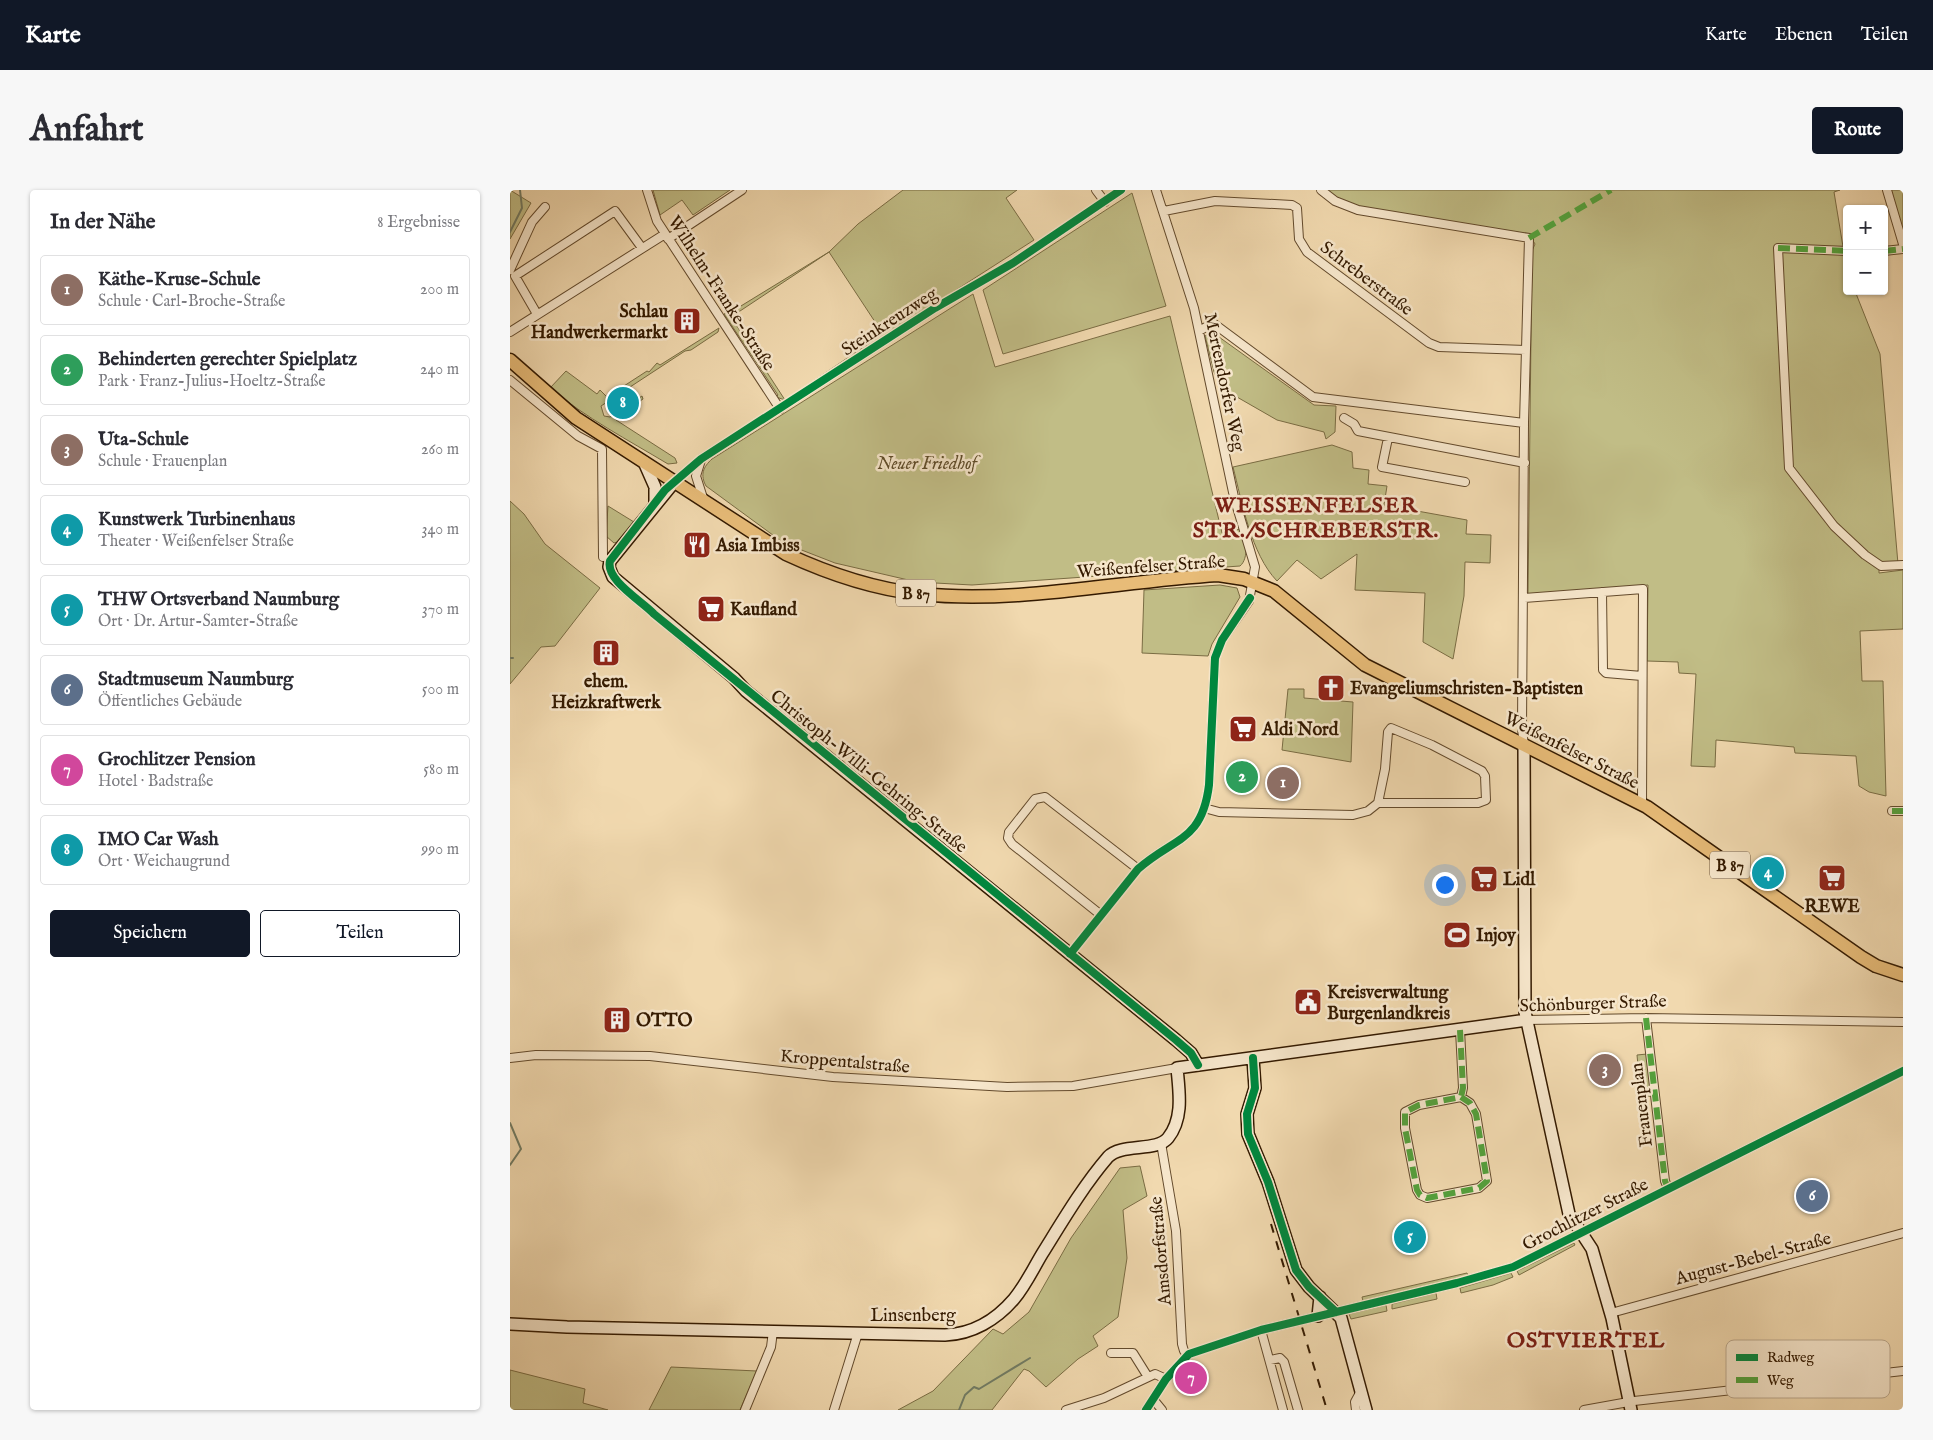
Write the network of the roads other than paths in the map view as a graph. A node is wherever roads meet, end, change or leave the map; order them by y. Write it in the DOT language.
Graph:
graph roads {
  1 [pos="648,190"];
  2 [pos="742,190"];
  3 [pos="1096,190"];
  4 [pos="1121,190"];
  5 [pos="1156,190"];
  6 [pos="1322,190"];
  7 [pos="1887,190"];
  8 [pos="1105,202"];
  9 [pos="545,207"];
  10 [pos="1164,211"];
  11 [pos="666,236"];
  12 [pos="1903,244"];
  13 [pos="642,248"];
  14 [pos="1903,249"];
  15 [pos="1843,251"];
  16 [pos="1888,251"];
  17 [pos="510,270"];
  18 [pos="537,314"];
  19 [pos="1198,331"];
  20 [pos="510,332"];
  21 [pos="1526,350"];
  22 [pos="510,360"];
  23 [pos="510,380"];
  24 [pos="780,410"];
  25 [pos="1344,418"];
  26 [pos="1524,423"];
  27 [pos="1388,438"];
  28 [pos="701,459"];
  29 [pos="643,460"];
  30 [pos="1525,462"];
  31 [pos="675,481"];
  32 [pos="1464,482"];
  33 [pos="703,498"];
  34 [pos="655,503"];
  35 [pos="604,537"];
  36 [pos="619,550"];
  37 [pos="603,557"];
  38 [pos="1903,565"];
  39 [pos="1254,583"];
  40 [pos="1602,592"];
  41 [pos="1524,598"];
  42 [pos="1642,676"];
  43 [pos="1524,746"];
  44 [pos="1378,803"];
  45 [pos="1642,805"];
  46 [pos="1204,808"];
  47 [pos="1892,811"];
  48 [pos="1903,811"];
  49 [pos="1138,869"];
  50 [pos="1101,915"];
  51 [pos="1070,954"];
  52 [pos="1903,975"];
  53 [pos="1646,1018"];
  54 [pos="1526,1020"];
  55 [pos="1903,1022"];
  56 [pos="1460,1030"];
  57 [pos="510,1058"];
  58 [pos="1253,1058"];
  59 [pos="1198,1065"];
  60 [pos="1177,1068"];
  61 [pos="1903,1071"];
  62 [pos="1461,1097"];
  63 [pos="1161,1143"];
  64 [pos="1668,1188"];
  65 [pos="1903,1233"];
  66 [pos="1585,1238"];
  67 [pos="1320,1297"];
  68 [pos="1336,1312"];
  69 [pos="1610,1312"];
  70 [pos="1318,1316"];
  71 [pos="510,1324"];
  72 [pos="1261,1330"];
  73 [pos="773,1331"];
  74 [pos="858,1332"];
  75 [pos="1132,1343"];
  76 [pos="1130,1352"];
  77 [pos="1111,1353"];
  78 [pos="1189,1354"];
  79 [pos="1270,1360"];
  80 [pos="1903,1371"];
  81 [pos="1890,1373"];
  82 [pos="1148,1377"];
  83 [pos="1166,1379"];
  84 [pos="1362,1389"];
  85 [pos="1726,1394"];
  86 [pos="1152,1399"];
  87 [pos="1630,1406"];
  88 [pos="745,1410"];
  89 [pos="834,1410"];
  90 [pos="1066,1410"];
  91 [pos="1146,1410"];
  92 [pos="1162,1410"];
  93 [pos="1283,1410"];
  94 [pos="1298,1410"];
  95 [pos="1356,1410"];
  96 [pos="1366,1410"];
  97 [pos="1584,1410"];
  1 -- 11 [label="street, Wilhelm-Franke-Straße"];
  2 -- 11 [label="street"];
  3 -- 8 [label="street"];
  4 -- 8 [label="street, Steinkreuzweg"];
  5 -- 10 [label="street, Mertendorfer Weg"];
  6 -- 21 [label="street"];
  7 -- 12 [label="street"];
  8 -- 24 [label="street, Steinkreuzweg"];
  9 -- 17 [label="street"];
  10 -- 19 [label="street, Mertendorfer Weg"];
  10 -- 21 [label="street, Schreberstraße"];
  11 -- 13 [label="street"];
  11 -- 24 [label="street, Wilhelm-Franke-Straße"];
  13 -- 18 [label="street"];
  13 -- 18 [label="street"];
  14 -- 16 [label="street"];
  15 -- 38 [label="street"];
  18 -- 20 [label="street"];
  19 -- 26 [label="street"];
  19 -- 39 [label="street, Mertendorfer Weg"];
  21 -- 26 [label="street"];
  22 -- 29 [label="main road, B 87"];
  23 -- 35 [label="street"];
  24 -- 28 [label="street, Steinkreuzweg"];
  25 -- 27 [label="street"];
  26 -- 30 [label="street"];
  27 -- 30 [label="street"];
  27 -- 32 [label="street"];
  28 -- 31 [label="street, Steinkreuzweg"];
  28 -- 33 [label="street"];
  29 -- 31 [label="main road, B 87"];
  29 -- 34 [label="main road"];
  30 -- 41 [label="street"];
  31 -- 33 [label="main road, B 87"];
  31 -- 34 [label="main road, Christoph-Willi-Gehring-Straße"];
  33 -- 39 [label="main road, Weißenfelser Straße / B 87"];
  34 -- 36 [label="main road, Christoph-Willi-Gehring-Straße"];
  35 -- 36 [label="street"];
  35 -- 37 [label="street"];
  36 -- 51 [label="main road, Christoph-Willi-Gehring-Straße"];
  39 -- 43 [label="main road, Weißenfelser Straße / B 87"];
  39 -- 46 [label="street"];
  40 -- 41 [label="street"];
  40 -- 42 [label="street"];
  40 -- 42 [label="street"];
  41 -- 43 [label="street"];
  42 -- 45 [label="street"];
  43 -- 45 [label="main road, Weißenfelser Straße / B 87"];
  43 -- 54 [label="main road"];
  44 -- 44 [label="street"];
  44 -- 46 [label="street"];
  45 -- 52 [label="main road, Weißenfelser Straße / B 87"];
  46 -- 49 [label="street"];
  47 -- 48 [label="street"];
  49 -- 50 [label="street"];
  49 -- 50 [label="street"];
  50 -- 51 [label="street"];
  51 -- 59 [label="main road, Christoph-Willi-Gehring-Straße"];
  53 -- 54 [label="street, Schönburger Straße"];
  53 -- 55 [label="street, Schönburger Straße"];
  53 -- 64 [label="street, Frauenplan"];
  54 -- 56 [label="main road, Schönburger Straße"];
  54 -- 66 [label="main road"];
  56 -- 58 [label="main road, Schönburger Straße"];
  56 -- 62 [label="street"];
  57 -- 60 [label="street, Kroppentalstraße"];
  58 -- 59 [label="main road, Schönburger Straße"];
  58 -- 67 [label="main road"];
  59 -- 60 [label="main road"];
  60 -- 63 [label="main road"];
  61 -- 64 [label="street, Grochlitzer Straße"];
  62 -- 62 [label="street"];
  63 -- 74 [label="main road, Linsenberg"];
  63 -- 78 [label="street, Amsdorfstraße"];
  64 -- 66 [label="street, Grochlitzer Straße"];
  65 -- 69 [label="street, August-Bebel-Straße"];
  66 -- 68 [label="street, Grochlitzer Straße"];
  66 -- 69 [label="main road"];
  67 -- 68 [label="main road"];
  67 -- 70 [label="main road"];
  68 -- 70 [label="street, Grochlitzer Straße"];
  68 -- 84 [label="main road"];
  69 -- 87 [label="main road"];
  70 -- 72 [label="street, Grochlitzer Straße"];
  71 -- 73 [label="main road, Linsenberg"];
  72 -- 78 [label="street, Grochlitzer Straße"];
  72 -- 79 [label="street"];
  73 -- 74 [label="main road, Linsenberg"];
  73 -- 88 [label="street"];
  74 -- 89 [label="street"];
  75 -- 76 [label="street"];
  76 -- 77 [label="street"];
  76 -- 82 [label="street"];
  78 -- 83 [label="street"];
  79 -- 93 [label="street"];
  79 -- 94 [label="street"];
  80 -- 81 [label="street"];
  82 -- 83 [label="street"];
  82 -- 90 [label="street"];
  83 -- 86 [label="street"];
  84 -- 95 [label="street"];
  84 -- 96 [label="main road"];
  85 -- 87 [label="street"];
  86 -- 91 [label="street"];
  86 -- 92 [label="street"];
  87 -- 97 [label="street"];
}
